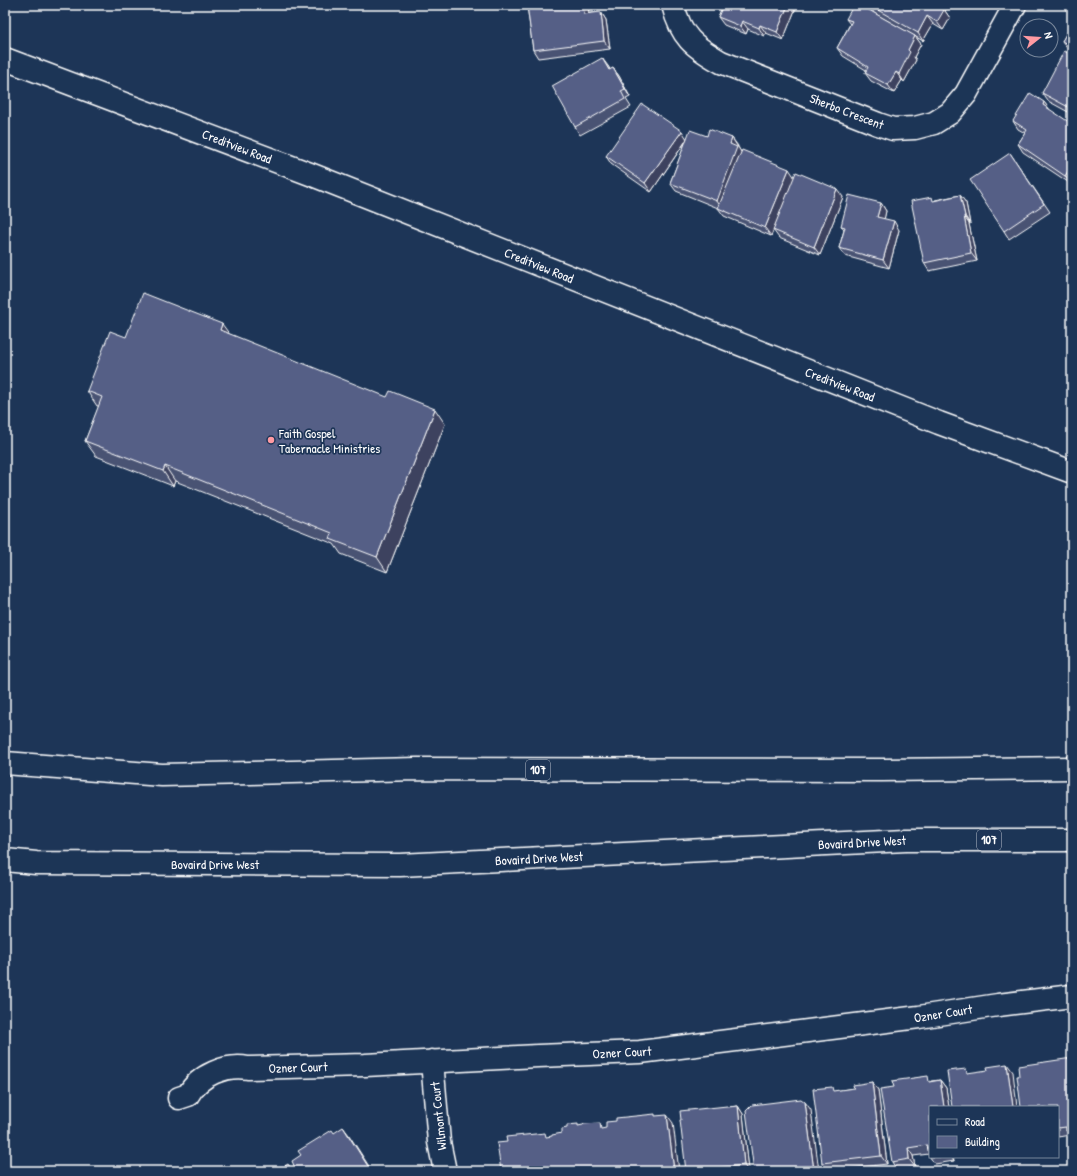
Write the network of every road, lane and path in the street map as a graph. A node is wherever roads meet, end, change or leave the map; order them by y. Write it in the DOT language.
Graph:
graph roads {
  1 [pos="674,5"];
  2 [pos="1015,5"];
  3 [pos="5,59"];
  4 [pos="1072,472"];
  5 [pos="5,763"];
  6 [pos="1072,768"];
  7 [pos="1072,840"];
  8 [pos="5,860"];
  9 [pos="1072,996"];
  10 [pos="432,1061"];
  11 [pos="179,1098"];
  12 [pos="445,1171"];
  1 -- 2 [label="street, Sherbo Crescent"];
  3 -- 4 [label="street, Creditview Road"];
  5 -- 6 [label="street, 107"];
  7 -- 8 [label="street, Bovaird Drive West / 107"];
  9 -- 10 [label="street, Ozner Court"];
  10 -- 11 [label="street, Ozner Court"];
  10 -- 12 [label="street, Wilmont Court"];
}
